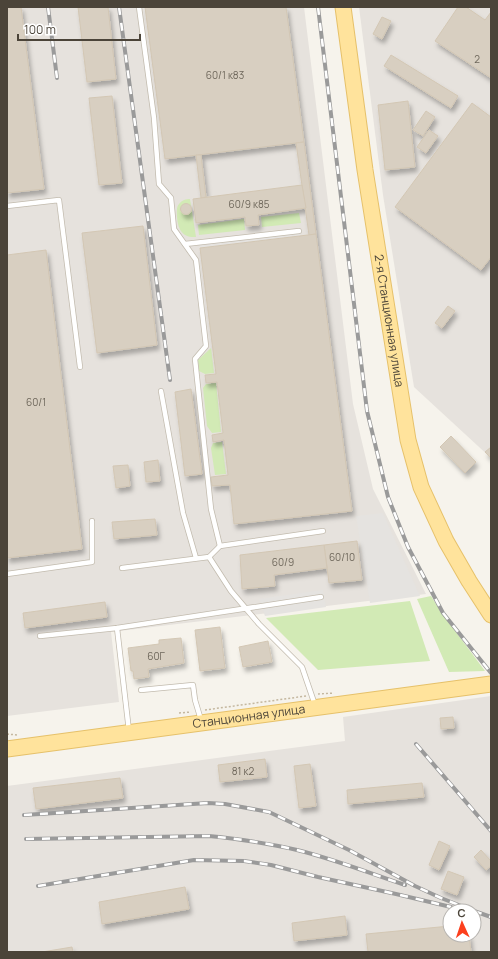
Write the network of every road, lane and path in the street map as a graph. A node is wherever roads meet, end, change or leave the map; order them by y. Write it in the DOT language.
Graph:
graph roads {
  1 [pos="139,7"];
  2 [pos="343,7"];
  3 [pos="7,206"];
  4 [pos="299,231"];
  5 [pos="185,244"];
  6 [pos="80,367"];
  7 [pos="161,391"];
  8 [pos="92,521"];
  9 [pos="323,531"];
  10 [pos="220,546"];
  11 [pos="209,557"];
  12 [pos="196,558"];
  13 [pos="122,568"];
  14 [pos="7,574"];
  15 [pos="321,597"];
  16 [pos="247,608"];
  17 [pos="491,615"];
  18 [pos="117,628"];
  19 [pos="40,636"];
  20 [pos="491,684"];
  21 [pos="141,690"];
  22 [pos="316,708"];
  23 [pos="202,723"];
  24 [pos="130,733"];
  25 [pos="7,749"];
  1 -- 5 [label="lane"];
  2 -- 17 [label="main road, 2-я Станционная улица"];
  3 -- 6 [label="lane"];
  4 -- 5 [label="lane"];
  5 -- 10 [label="lane"];
  7 -- 12 [label="lane"];
  8 -- 14 [label="lane"];
  9 -- 10 [label="lane"];
  10 -- 11 [label="lane"];
  11 -- 12 [label="lane"];
  11 -- 16 [label="lane"];
  12 -- 13 [label="lane"];
  15 -- 16 [label="lane"];
  16 -- 18 [label="lane"];
  16 -- 22 [label="lane"];
  18 -- 19 [label="lane"];
  18 -- 24 [label="lane"];
  20 -- 22 [label="main road, Станционная улица"];
  21 -- 23 [label="lane"];
  22 -- 23 [label="main road, Станционная улица"];
  23 -- 24 [label="main road, Станционная улица"];
  24 -- 25 [label="main road, Станционная улица"];
}
